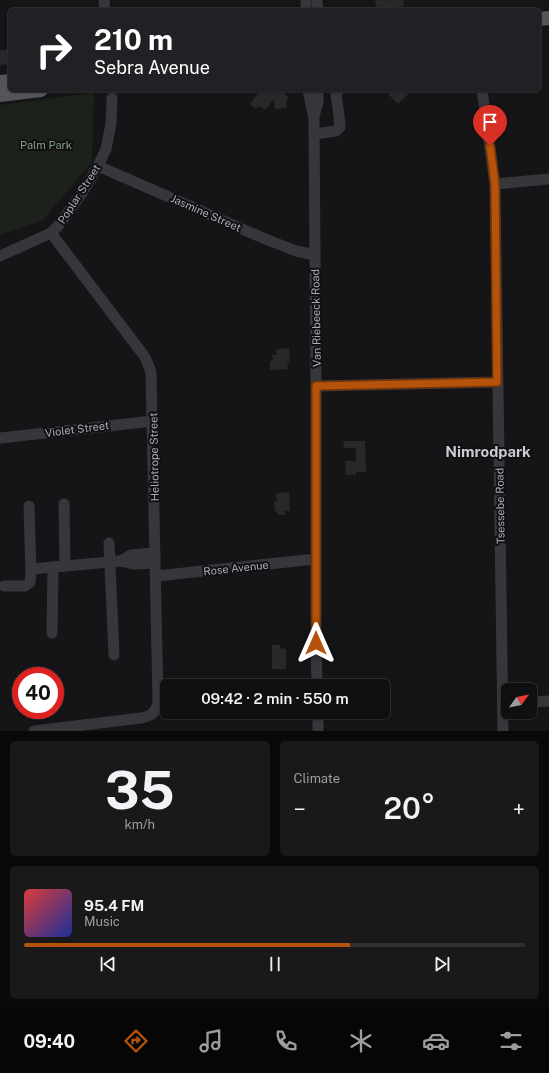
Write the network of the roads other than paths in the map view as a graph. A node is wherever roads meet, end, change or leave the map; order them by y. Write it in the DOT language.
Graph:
graph roads {
  1 [pos="25,92"];
  2 [pos="308,92"];
  3 [pos="318,92"];
  4 [pos="337,92"];
  5 [pos="482,92"];
  6 [pos="0,95"];
  7 [pos="112,98"];
  8 [pos="314,119"];
  9 [pos="314,134"];
  10 [pos="98,166"];
  11 [pos="549,179"];
  12 [pos="495,184"];
  13 [pos="51,233"];
  14 [pos="315,255"];
  15 [pos="0,256"];
  16 [pos="497,382"];
  17 [pos="316,386"];
  18 [pos="153,421"];
  19 [pos="0,435"];
  20 [pos="0,438"];
  21 [pos="64,504"];
  22 [pos="29,506"];
  23 [pos="109,544"];
  24 [pos="155,558"];
  25 [pos="316,558"];
  26 [pos="109,562"];
  27 [pos="65,566"];
  28 [pos="53,567"];
  29 [pos="31,569"];
  30 [pos="156,576"];
  31 [pos="4,586"];
  32 [pos="52,632"];
  33 [pos="114,655"];
  34 [pos="317,679"];
  35 [pos="505,683"];
  36 [pos="537,702"];
  37 [pos="549,702"];
  38 [pos="318,719"];
  39 [pos="504,719"];
  40 [pos="34,731"];
  41 [pos="318,731"];
  42 [pos="503,731"];
  1 -- 6 [label="main road"];
  2 -- 8 [label="street, Van Riebeeck Road"];
  3 -- 8 [label="street, Van Riebeeck Road"];
  4 -- 9 [label="street"];
  5 -- 12 [label="street, Tsessebe Road"];
  7 -- 10 [label="street, Poplar Street"];
  8 -- 9 [label="street, Van Riebeeck Road"];
  9 -- 14 [label="street, Van Riebeeck Road"];
  10 -- 13 [label="street, Poplar Street"];
  10 -- 14 [label="street, Jasmine Street"];
  11 -- 12 [label="street"];
  12 -- 16 [label="street, Tsessebe Road"];
  13 -- 15 [label="street, Poplar Street"];
  13 -- 18 [label="street, Heliotrope Street"];
  14 -- 17 [label="street, Van Riebeeck Road"];
  16 -- 17 [label="street"];
  16 -- 35 [label="street, Tsessebe Road"];
  17 -- 25 [label="street, Van Riebeeck Road"];
  18 -- 20 [label="street, Violet Street"];
  18 -- 24 [label="street, Heliotrope Street"];
  19 -- 20 [label="street"];
  21 -- 27 [label="street"];
  22 -- 29 [label="street"];
  23 -- 26 [label="street"];
  24 -- 26 [label="street"];
  24 -- 30 [label="street, Heliotrope Street"];
  25 -- 30 [label="street, Rose Avenue"];
  25 -- 34 [label="street, Van Riebeeck Road"];
  26 -- 27 [label="street"];
  26 -- 33 [label="street"];
  27 -- 28 [label="street"];
  28 -- 29 [label="street"];
  28 -- 32 [label="street"];
  29 -- 31 [label="street"];
  30 -- 40 [label="street, Heliotrope Street"];
  36 -- 37 [label="street"];
  38 -- 41 [label="street"];
  39 -- 42 [label="street, Tsessebe Road"];
}
